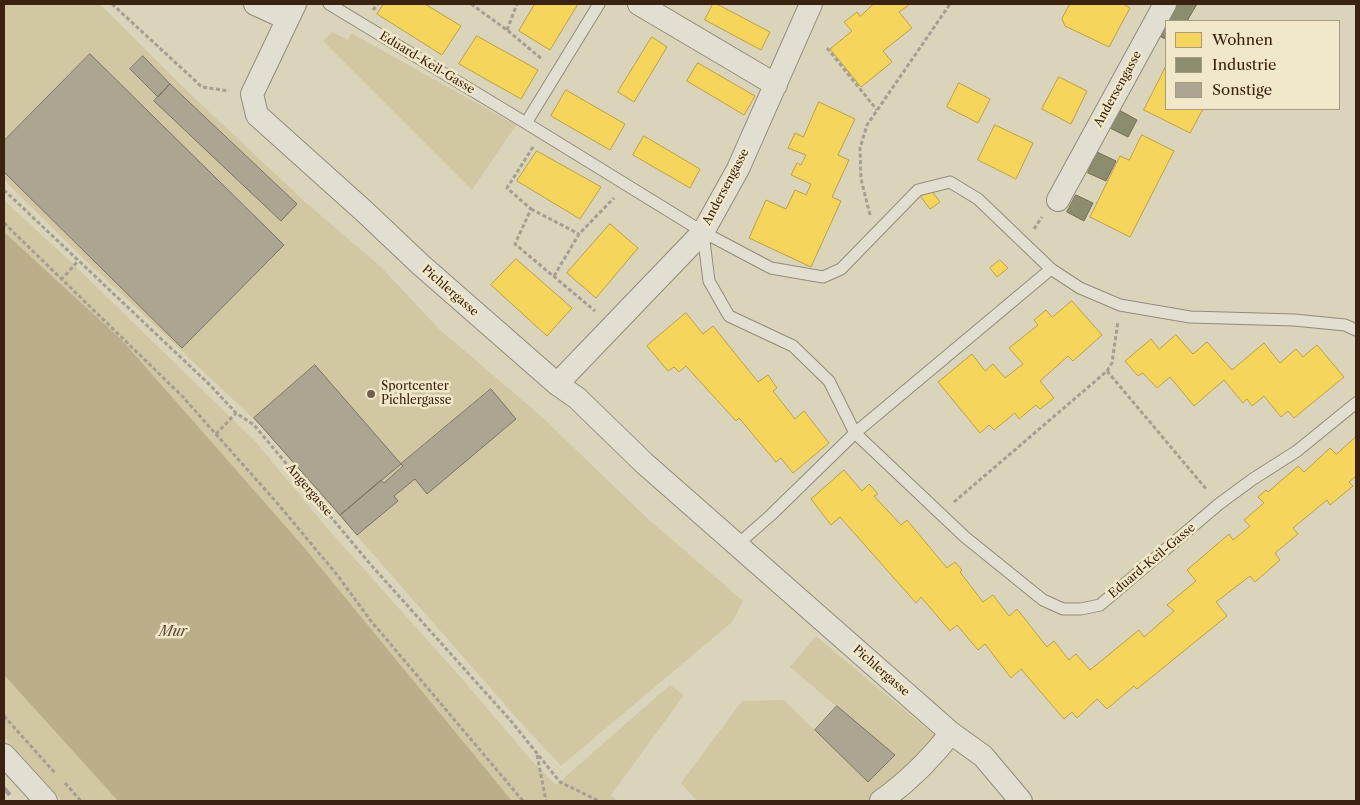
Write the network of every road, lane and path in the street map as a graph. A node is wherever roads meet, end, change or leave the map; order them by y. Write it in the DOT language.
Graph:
graph roads {
  1 [pos="112,4"];
  2 [pos="255,4"];
  3 [pos="328,4"];
  4 [pos="470,4"];
  5 [pos="517,4"];
  6 [pos="599,4"];
  7 [pos="639,4"];
  8 [pos="811,4"];
  9 [pos="950,4"];
  10 [pos="1165,4"];
  11 [pos="292,11"];
  12 [pos="507,30"];
  13 [pos="826,48"];
  14 [pos="558,71"];
  15 [pos="776,86"];
  16 [pos="252,94"];
  17 [pos="877,110"];
  18 [pos="526,123"];
  19 [pos="542,133"];
  20 [pos="628,185"];
  21 [pos="4,190"];
  22 [pos="1058,200"];
  23 [pos="531,209"];
  24 [pos="4,223"];
  25 [pos="879,230"];
  26 [pos="703,232"];
  27 [pos="578,234"];
  28 [pos="1023,242"];
  29 [pos="78,261"];
  30 [pos="1051,269"];
  31 [pos="554,276"];
  32 [pos="61,280"];
  33 [pos="1120,305"];
  34 [pos="613,326"];
  35 [pos="1356,330"];
  36 [pos="1107,371"];
  37 [pos="557,384"];
  38 [pos="1356,403"];
  39 [pos="236,413"];
  40 [pos="855,433"];
  41 [pos="216,434"];
  42 [pos="1219,504"];
  43 [pos="940,514"];
  44 [pos="737,545"];
  45 [pos="4,716"];
  46 [pos="951,733"];
  47 [pos="4,755"];
  48 [pos="537,755"];
  49 [pos="57,774"];
  50 [pos="63,781"];
  51 [pos="46,801"];
  52 [pos="81,801"];
  53 [pos="523,801"];
  54 [pos="546,801"];
  55 [pos="599,801"];
  56 [pos="881,801"];
  57 [pos="1021,801"];
  1 -- 16 [label="path"];
  2 -- 11 [label="street"];
  3 -- 18 [label="lane, Eduard-Keil-Gasse"];
  4 -- 12 [label="path"];
  5 -- 12 [label="path"];
  6 -- 14 [label="lane"];
  7 -- 15 [label="street"];
  8 -- 15 [label="street, Andersengasse"];
  9 -- 17 [label="path"];
  10 -- 22 [label="street, Andersengasse"];
  11 -- 16 [label="street"];
  12 -- 14 [label="path"];
  13 -- 17 [label="path"];
  14 -- 18 [label="lane"];
  15 -- 26 [label="street, Andersengasse"];
  16 -- 37 [label="street, Pichlergasse"];
  17 -- 25 [label="path"];
  18 -- 19 [label="lane, Eduard-Keil-Gasse"];
  19 -- 20 [label="lane, Eduard-Keil-Gasse"];
  19 -- 23 [label="path"];
  20 -- 26 [label="lane, Eduard-Keil-Gasse"];
  20 -- 27 [label="path"];
  21 -- 29 [label="path, Angergasse"];
  22 -- 28 [label="path"];
  23 -- 27 [label="path"];
  23 -- 31 [label="path"];
  24 -- 32 [label="path"];
  25 -- 26 [label="lane, Eduard-Keil-Gasse"];
  25 -- 28 [label="lane, Eduard-Keil-Gasse"];
  26 -- 34 [label="street, Andersengasse"];
  26 -- 40 [label="lane, Eduard-Keil-Gasse"];
  27 -- 31 [label="path"];
  28 -- 30 [label="lane, Eduard-Keil-Gasse"];
  29 -- 32 [label="path"];
  29 -- 39 [label="path, Angergasse"];
  30 -- 33 [label="lane, Eduard-Keil-Gasse"];
  30 -- 40 [label="lane"];
  31 -- 34 [label="path"];
  32 -- 41 [label="path"];
  33 -- 35 [label="lane, Eduard-Keil-Gasse"];
  33 -- 36 [label="path"];
  34 -- 37 [label="street, Andersengasse"];
  36 -- 42 [label="path"];
  36 -- 43 [label="path"];
  37 -- 44 [label="street, Pichlergasse"];
  38 -- 42 [label="lane, Eduard-Keil-Gasse"];
  39 -- 41 [label="path"];
  39 -- 48 [label="path, Angergasse"];
  40 -- 43 [label="lane, Eduard-Keil-Gasse"];
  40 -- 44 [label="lane"];
  41 -- 53 [label="path"];
  42 -- 43 [label="lane, Eduard-Keil-Gasse"];
  44 -- 46 [label="street, Pichlergasse"];
  45 -- 49 [label="path"];
  46 -- 56 [label="street"];
  46 -- 57 [label="street, Pichlergasse"];
  47 -- 51 [label="street"];
  48 -- 54 [label="path"];
  48 -- 55 [label="path, Angergasse"];
  50 -- 52 [label="path"];
}
